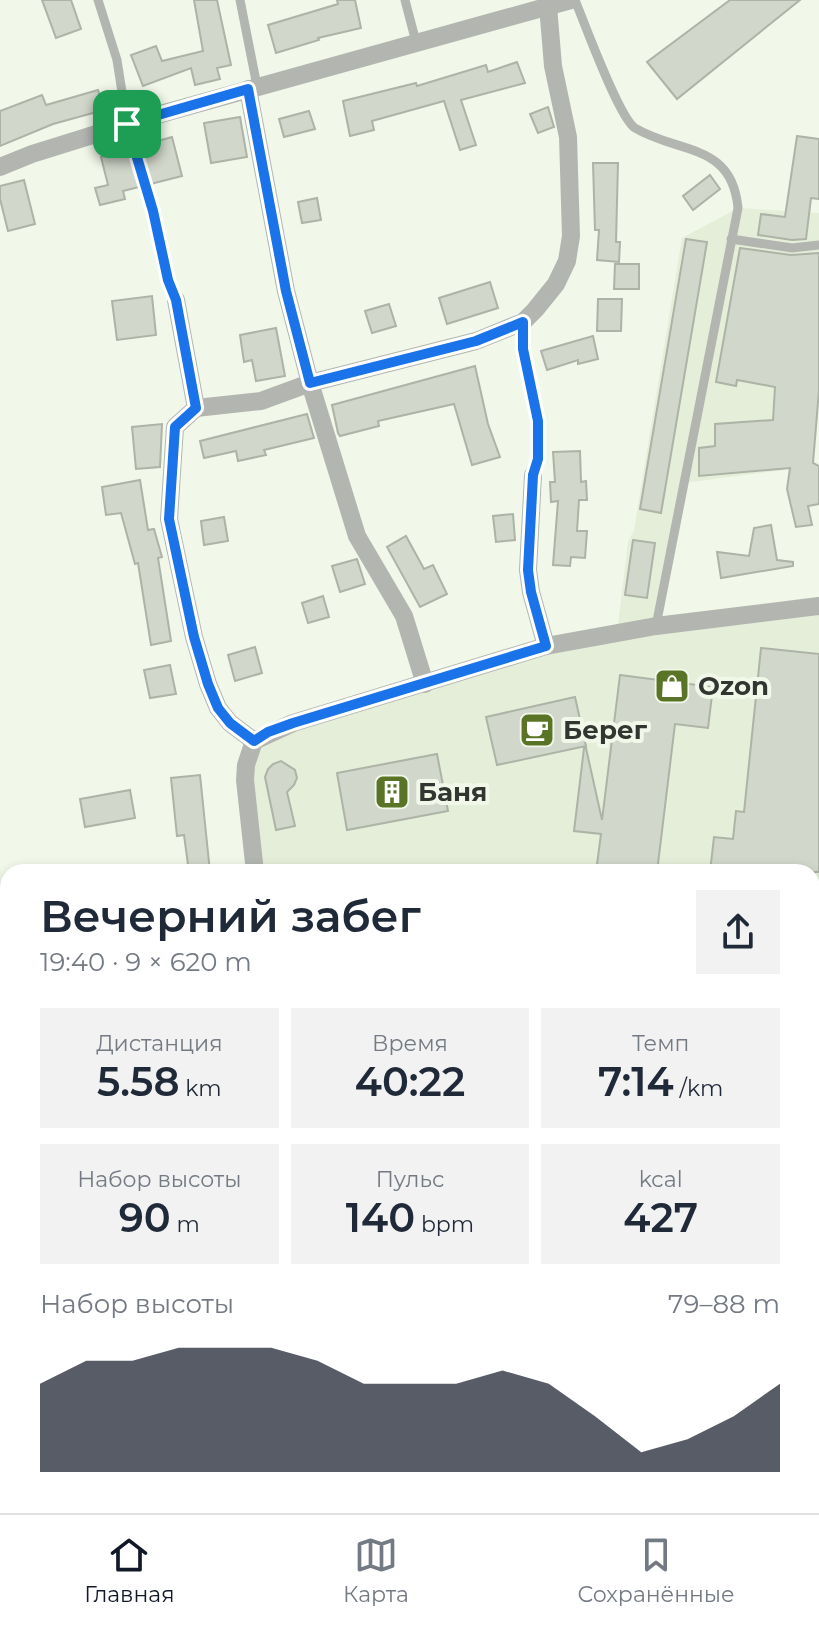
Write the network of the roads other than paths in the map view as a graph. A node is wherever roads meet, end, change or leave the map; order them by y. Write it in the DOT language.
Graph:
graph roads {
  1 [pos="98,0"];
  2 [pos="240,0"];
  3 [pos="405,0"];
  4 [pos="563,2"];
  5 [pos="416,42"];
  6 [pos="252,87"];
  7 [pos="127,124"];
  8 [pos="0,167"];
  9 [pos="731,239"];
  10 [pos="819,245"];
  11 [pos="176,300"];
  12 [pos="310,383"];
  13 [pos="196,408"];
  14 [pos="533,475"];
  15 [pos="819,606"];
  16 [pos="656,626"];
  17 [pos="546,646"];
  18 [pos="425,684"];
  19 [pos="254,741"];
  20 [pos="254,864"];
  1 -- 7 [label="lane"];
  2 -- 6 [label="lane"];
  3 -- 5 [label="lane"];
  4 -- 5 [label="street"];
  4 -- 9 [label="lane"];
  4 -- 12 [label="street"];
  5 -- 6 [label="street"];
  6 -- 7 [label="street"];
  6 -- 12 [label="street"];
  7 -- 8 [label="street"];
  9 -- 10 [label="lane"];
  9 -- 16 [label="lane"];
  11 -- 13 [label="street"];
  12 -- 13 [label="street"];
  12 -- 18 [label="street"];
  13 -- 19 [label="street"];
  14 -- 17 [label="street"];
  15 -- 16 [label="street"];
  16 -- 17 [label="street"];
  17 -- 18 [label="street"];
  18 -- 19 [label="street"];
  19 -- 20 [label="street"];
}
